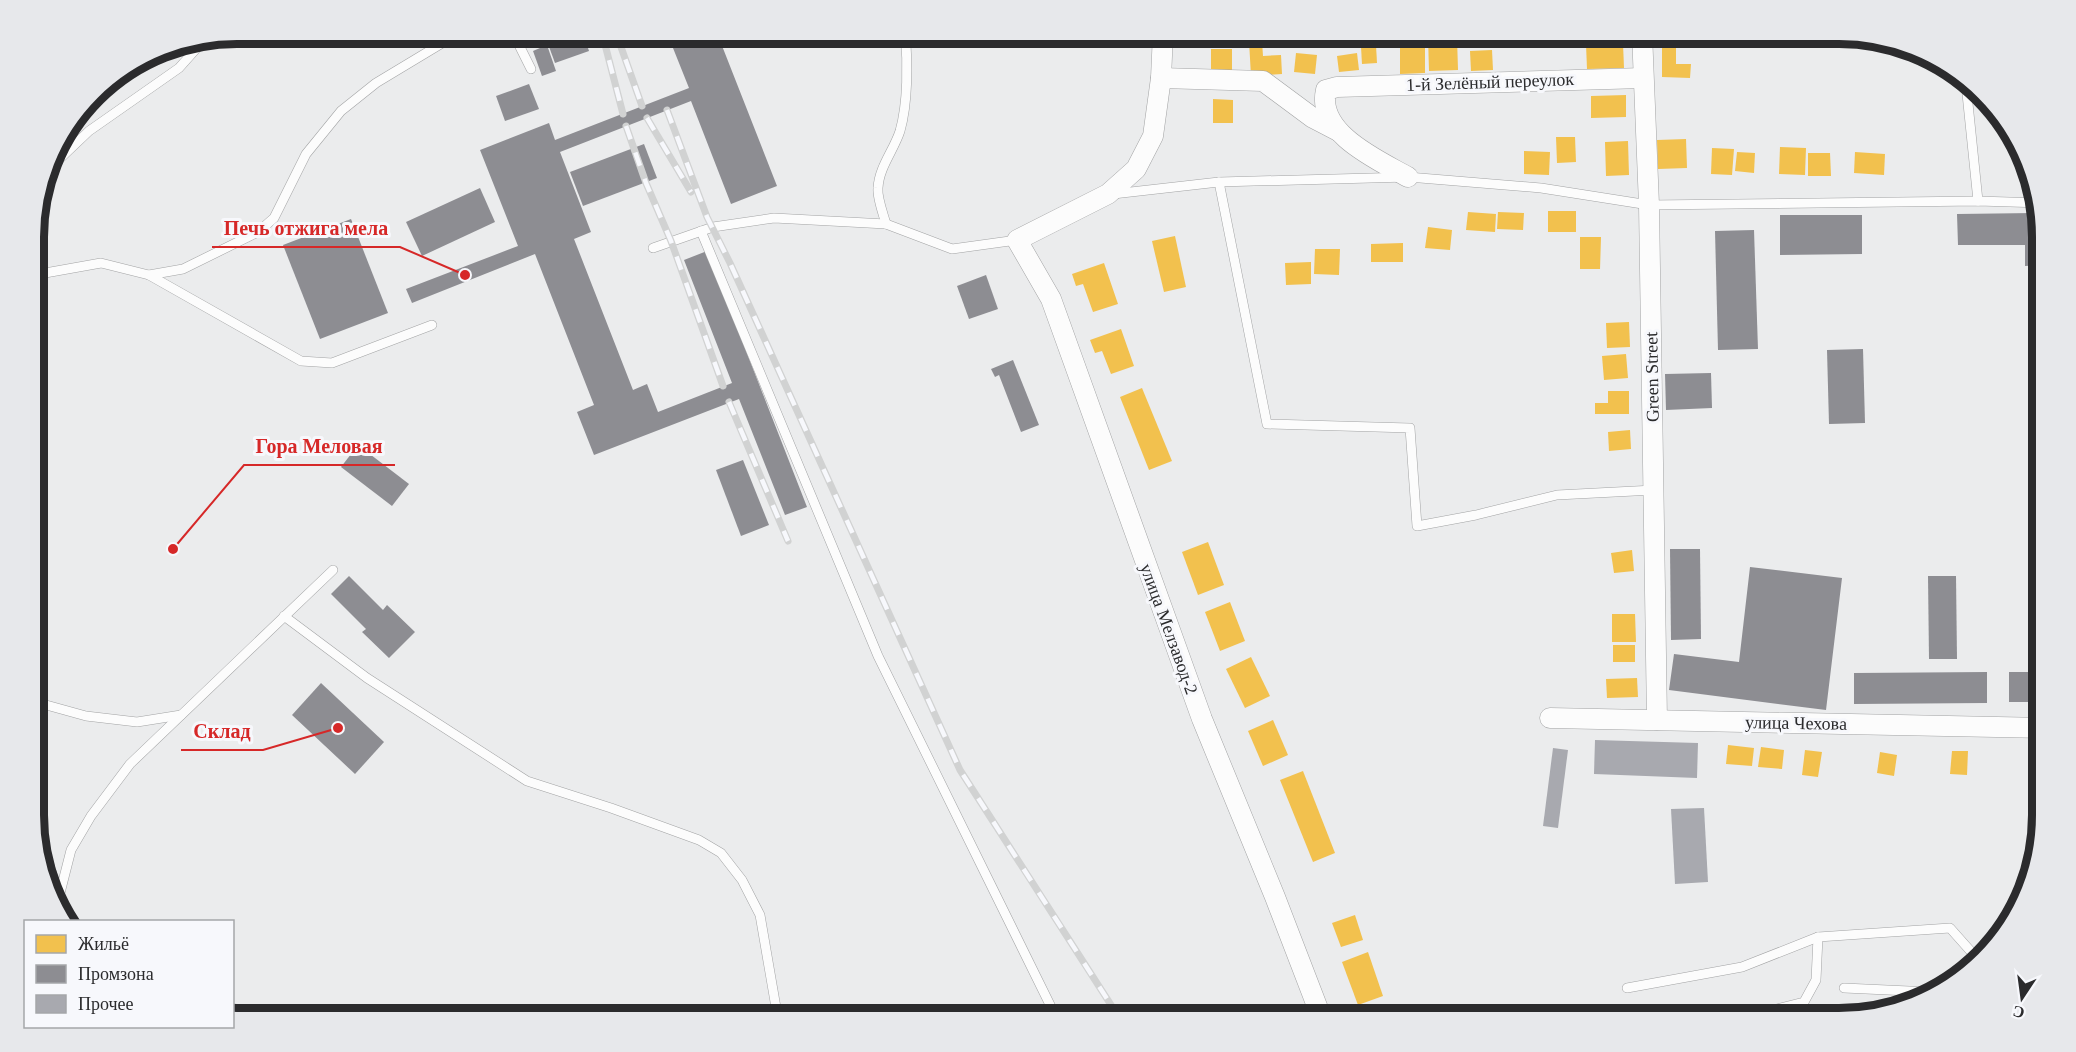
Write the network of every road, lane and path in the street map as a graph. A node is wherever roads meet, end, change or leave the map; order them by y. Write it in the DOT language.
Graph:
graph roads {
  1 [pos="441,44"];
  2 [pos="518,44"];
  3 [pos="906,44"];
  4 [pos="1163,44"];
  5 [pos="1642,44"];
  6 [pos="197,47"];
  7 [pos="531,69"];
  8 [pos="1161,78"];
  9 [pos="1643,78"];
  10 [pos="1967,92"];
  11 [pos="1340,132"];
  12 [pos="60,159"];
  13 [pos="1408,177"];
  14 [pos="1219,182"];
  15 [pos="1108,194"];
  16 [pos="1978,201"];
  17 [pos="2029,203"];
  18 [pos="1649,205"];
  19 [pos="886,224"];
  20 [pos="701,231"];
  21 [pos="1017,240"];
  22 [pos="653,248"];
  23 [pos="44,273"];
  24 [pos="149,275"];
  25 [pos="432,325"];
  26 [pos="1654,490"];
  27 [pos="333,570"];
  28 [pos="284,616"];
  29 [pos="44,704"];
  30 [pos="181,715"];
  31 [pos="1550,718"];
  32 [pos="1657,720"];
  33 [pos="2032,728"];
  34 [pos="60,893"];
  35 [pos="1818,937"];
  36 [pos="1975,953"];
  37 [pos="1627,988"];
  38 [pos="1844,988"];
  39 [pos="1919,991"];
  40 [pos="1052,1008"];
  41 [pos="1319,1008"];
  42 [pos="1781,1008"];
  43 [pos="776,1009"];
  1 -- 24 [label="lane"];
  2 -- 7 [label="lane"];
  3 -- 19 [label="lane"];
  4 -- 8 [label="street"];
  5 -- 9 [label="street, Green Street"];
  6 -- 12 [label="lane"];
  8 -- 11 [label="street"];
  8 -- 15 [label="street"];
  9 -- 11 [label="street, 1-й Зелёный переулок"];
  9 -- 18 [label="street, Green Street"];
  10 -- 16 [label="lane"];
  11 -- 13 [label="street"];
  13 -- 14 [label="lane"];
  13 -- 18 [label="lane"];
  14 -- 15 [label="lane"];
  14 -- 26 [label="lane"];
  15 -- 21 [label="street"];
  16 -- 17 [label="lane"];
  16 -- 18 [label="lane"];
  18 -- 26 [label="street, Green Street"];
  19 -- 20 [label="lane"];
  19 -- 21 [label="lane"];
  20 -- 22 [label="lane"];
  20 -- 40 [label="lane"];
  21 -- 41 [label="street, улица Мелзавод-2"];
  23 -- 24 [label="lane"];
  24 -- 25 [label="lane"];
  26 -- 32 [label="street, Green Street"];
  27 -- 28 [label="lane"];
  28 -- 30 [label="lane"];
  28 -- 43 [label="lane"];
  29 -- 30 [label="lane"];
  30 -- 34 [label="lane"];
  31 -- 32 [label="street, улица Чехова"];
  32 -- 33 [label="street, улица Чехова"];
  35 -- 36 [label="lane"];
  35 -- 37 [label="lane"];
  35 -- 42 [label="lane"];
  38 -- 39 [label="lane"];
}
